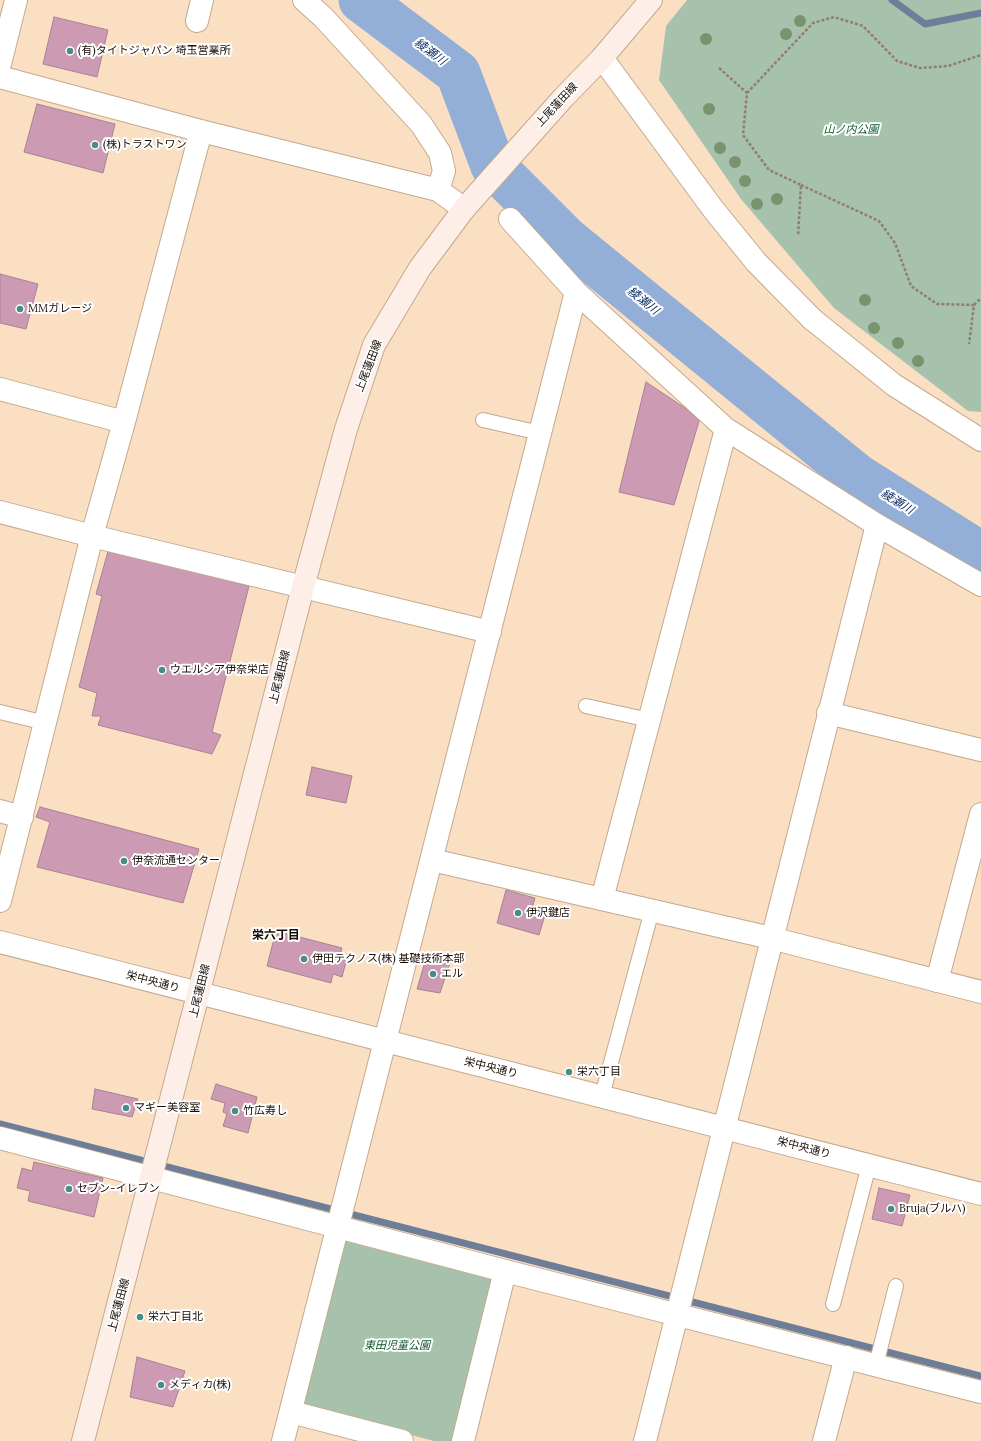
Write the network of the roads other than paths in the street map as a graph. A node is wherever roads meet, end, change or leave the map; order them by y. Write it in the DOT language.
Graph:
graph roads {
  1 [pos="16,0"];
  2 [pos="202,0"];
  3 [pos="304,0"];
  4 [pos="651,0"];
  5 [pos="197,21"];
  6 [pos="602,58"];
  7 [pos="0,64"];
  8 [pos="0,76"];
  9 [pos="201,131"];
  10 [pos="438,190"];
  11 [pos="464,209"];
  12 [pos="510,219"];
  13 [pos="576,292"];
  14 [pos="0,389"];
  15 [pos="483,420"];
  16 [pos="124,422"];
  17 [pos="726,429"];
  18 [pos="540,433"];
  19 [pos="981,440"];
  20 [pos="0,512"];
  21 [pos="877,524"];
  22 [pos="92,536"];
  23 [pos="981,584"];
  24 [pos="304,586"];
  25 [pos="490,632"];
  26 [pos="586,706"];
  27 [pos="0,712"];
  28 [pos="828,713"];
  29 [pos="649,720"];
  30 [pos="46,723"];
  31 [pos="981,750"];
  32 [pos="0,811"];
  33 [pos="981,814"];
  34 [pos="22,817"];
  35 [pos="432,860"];
  36 [pos="602,899"];
  37 [pos="0,901"];
  38 [pos="652,910"];
  39 [pos="771,938"];
  40 [pos="0,942"];
  41 [pos="937,981"];
  42 [pos="981,992"];
  43 [pos="199,994"];
  44 [pos="386,1041"];
  45 [pos="602,1096"];
  46 [pos="723,1127"];
  47 [pos="0,1138"];
  48 [pos="869,1165"];
  49 [pos="152,1179"];
  50 [pos="981,1194"];
  51 [pos="338,1226"];
  52 [pos="505,1270"];
  53 [pos="896,1286"];
  54 [pos="833,1304"];
  55 [pos="677,1314"];
  56 [pos="846,1357"];
  57 [pos="876,1365"];
  58 [pos="981,1392"];
  59 [pos="291,1412"];
  60 [pos="83,1441"];
  61 [pos="283,1441"];
  62 [pos="402,1441"];
  63 [pos="463,1441"];
  64 [pos="645,1441"];
  65 [pos="824,1441"];
  1 -- 7 [label="street"];
  2 -- 5 [label="street"];
  3 -- 10 [label="street"];
  4 -- 6 [label="main road, 上尾蓮田線"];
  6 -- 11 [label="main road, 上尾蓮田線"];
  6 -- 19 [label="street"];
  8 -- 9 [label="street"];
  9 -- 10 [label="street"];
  9 -- 16 [label="street"];
  10 -- 11 [label="street"];
  11 -- 24 [label="main road, 上尾蓮田線"];
  12 -- 13 [label="street"];
  13 -- 17 [label="street"];
  13 -- 18 [label="street"];
  14 -- 16 [label="street"];
  15 -- 18 [label="lane"];
  16 -- 22 [label="street"];
  17 -- 21 [label="street"];
  17 -- 29 [label="street"];
  18 -- 25 [label="street"];
  20 -- 22 [label="street"];
  21 -- 23 [label="street"];
  21 -- 28 [label="street"];
  22 -- 24 [label="street"];
  22 -- 30 [label="street"];
  24 -- 25 [label="street"];
  24 -- 43 [label="main road, 上尾蓮田線"];
  25 -- 35 [label="street"];
  26 -- 29 [label="lane"];
  27 -- 30 [label="lane"];
  28 -- 31 [label="street"];
  28 -- 39 [label="street"];
  29 -- 36 [label="street"];
  30 -- 34 [label="street"];
  32 -- 34 [label="street"];
  33 -- 41 [label="street"];
  34 -- 37 [label="street"];
  35 -- 36 [label="street"];
  35 -- 44 [label="street"];
  36 -- 38 [label="street"];
  38 -- 39 [label="street"];
  38 -- 45 [label="lane"];
  39 -- 41 [label="street"];
  39 -- 46 [label="street"];
  40 -- 43 [label="street, 栄中央通り"];
  41 -- 42 [label="street"];
  43 -- 44 [label="street, 栄中央通り"];
  43 -- 49 [label="main road, 上尾蓮田線"];
  44 -- 45 [label="street, 栄中央通り"];
  44 -- 51 [label="street"];
  45 -- 46 [label="street, 栄中央通り"];
  46 -- 48 [label="street, 栄中央通り"];
  46 -- 55 [label="street"];
  47 -- 49 [label="street"];
  48 -- 50 [label="street, 栄中央通り"];
  48 -- 54 [label="lane"];
  49 -- 51 [label="street"];
  49 -- 60 [label="main road, 上尾蓮田線"];
  51 -- 52 [label="street"];
  51 -- 59 [label="street"];
  52 -- 55 [label="street"];
  52 -- 63 [label="street"];
  53 -- 57 [label="lane"];
  55 -- 56 [label="street"];
  55 -- 64 [label="street"];
  56 -- 57 [label="street"];
  56 -- 65 [label="street"];
  57 -- 58 [label="street"];
  59 -- 61 [label="street"];
  59 -- 62 [label="street"];
}
